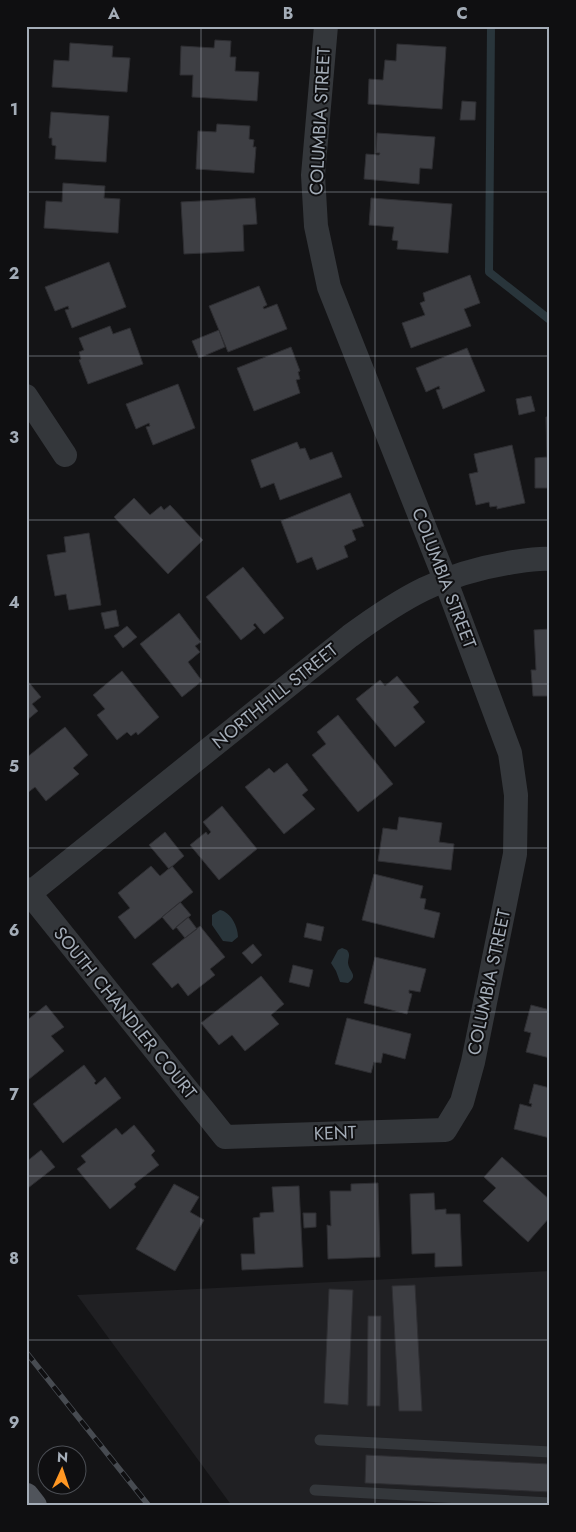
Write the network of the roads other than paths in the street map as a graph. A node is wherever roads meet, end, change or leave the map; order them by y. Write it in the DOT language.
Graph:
graph roads {
  1 [pos="326,26"];
  2 [pos="26,396"];
  3 [pos="65,455"];
  4 [pos="550,559"];
  5 [pos="445,578"];
  6 [pos="28,891"];
  7 [pos="445,1130"];
  8 [pos="225,1137"];
  9 [pos="320,1440"];
  10 [pos="550,1452"];
  11 [pos="315,1490"];
  12 [pos="26,1497"];
  13 [pos="550,1503"];
  14 [pos="33,1506"];
  1 -- 5 [label="street, COLUMBIA STREET"];
  2 -- 3 [label="street"];
  4 -- 5 [label="street, NORTHHILL STREET"];
  5 -- 6 [label="street, NORTHHILL STREET"];
  5 -- 7 [label="street, COLUMBIA STREET"];
  6 -- 8 [label="street, SOUTH CHANDLER COURT"];
  7 -- 8 [label="street, KENT"];
  9 -- 10 [label="lane"];
  11 -- 13 [label="lane"];
  12 -- 14 [label="main road"];
}
